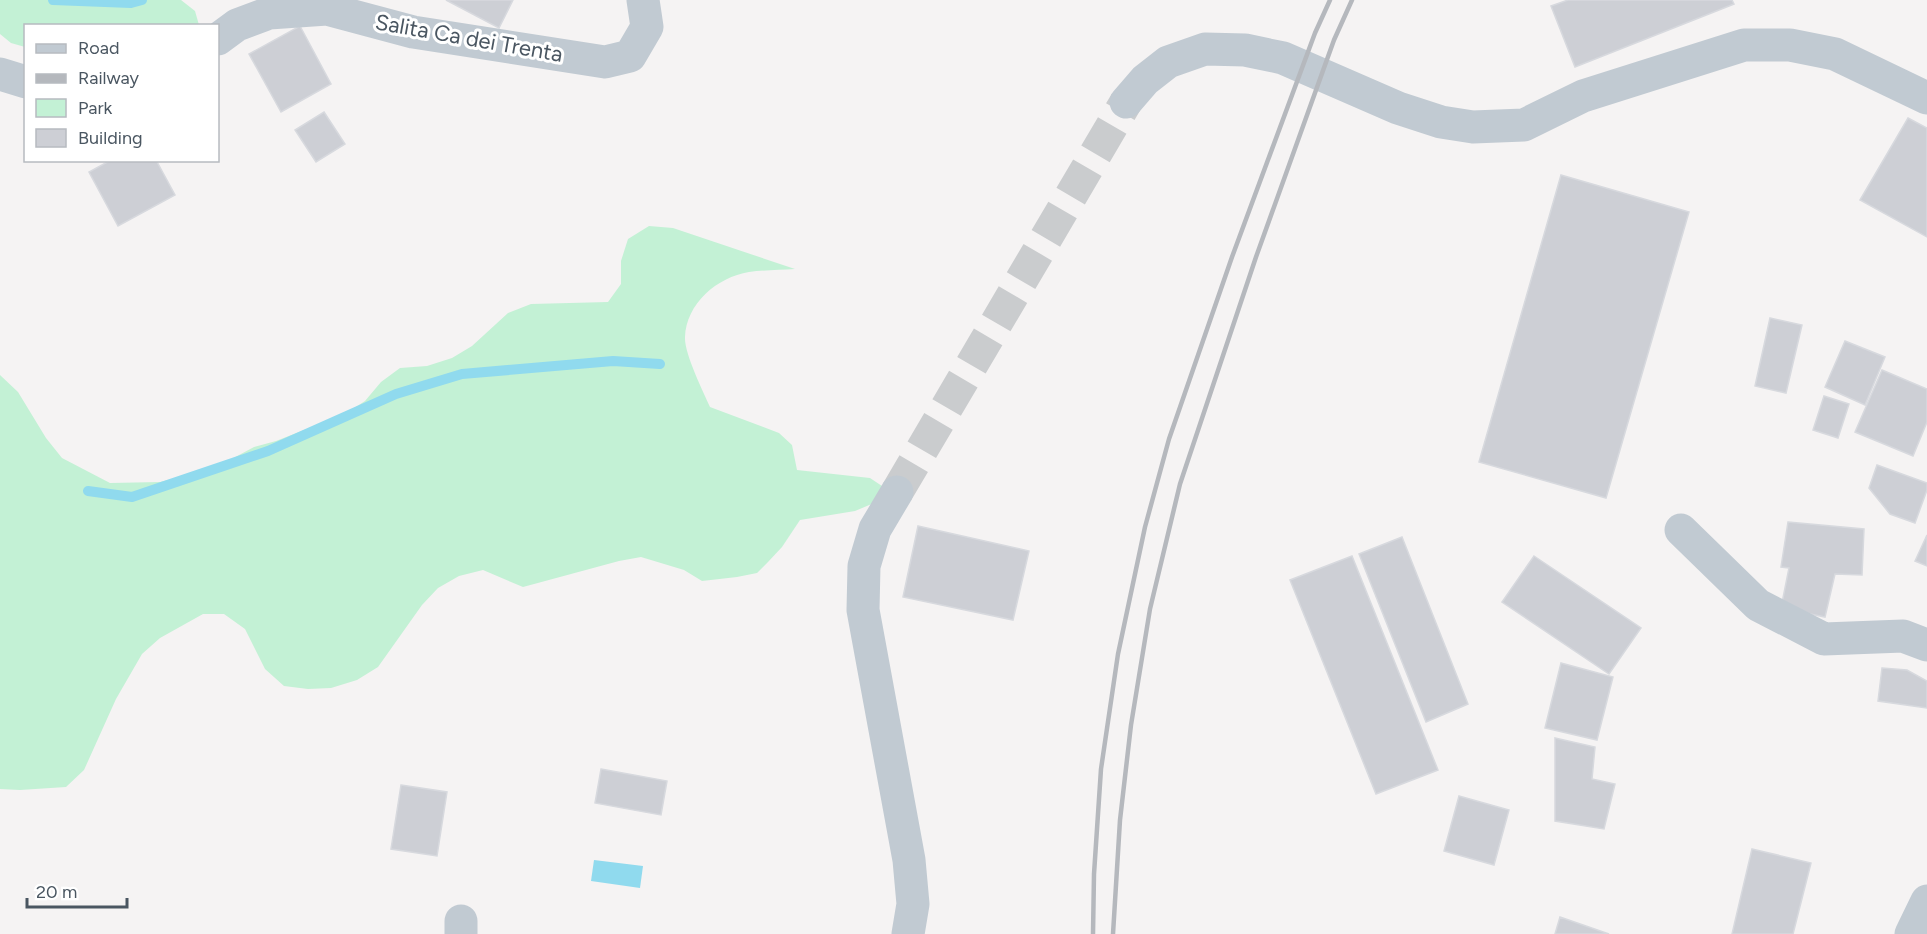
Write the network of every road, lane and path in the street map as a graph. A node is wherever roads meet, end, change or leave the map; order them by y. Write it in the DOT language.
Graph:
graph roads {
  1 [pos="643,0"];
  2 [pos="219,38"];
  3 [pos="0,74"];
  4 [pos="24,81"];
  5 [pos="1927,98"];
  6 [pos="1126,102"];
  7 [pos="897,492"];
  8 [pos="1682,530"];
  9 [pos="1927,645"];
  10 [pos="1927,901"];
  11 [pos="908,934"];
  12 [pos="1911,934"];
  1 -- 2 [label="street, Salita Ca dei Trenta"];
  3 -- 4 [label="street"];
  5 -- 6 [label="street"];
  7 -- 11 [label="street"];
  8 -- 9 [label="street"];
  10 -- 12 [label="street"];
}
